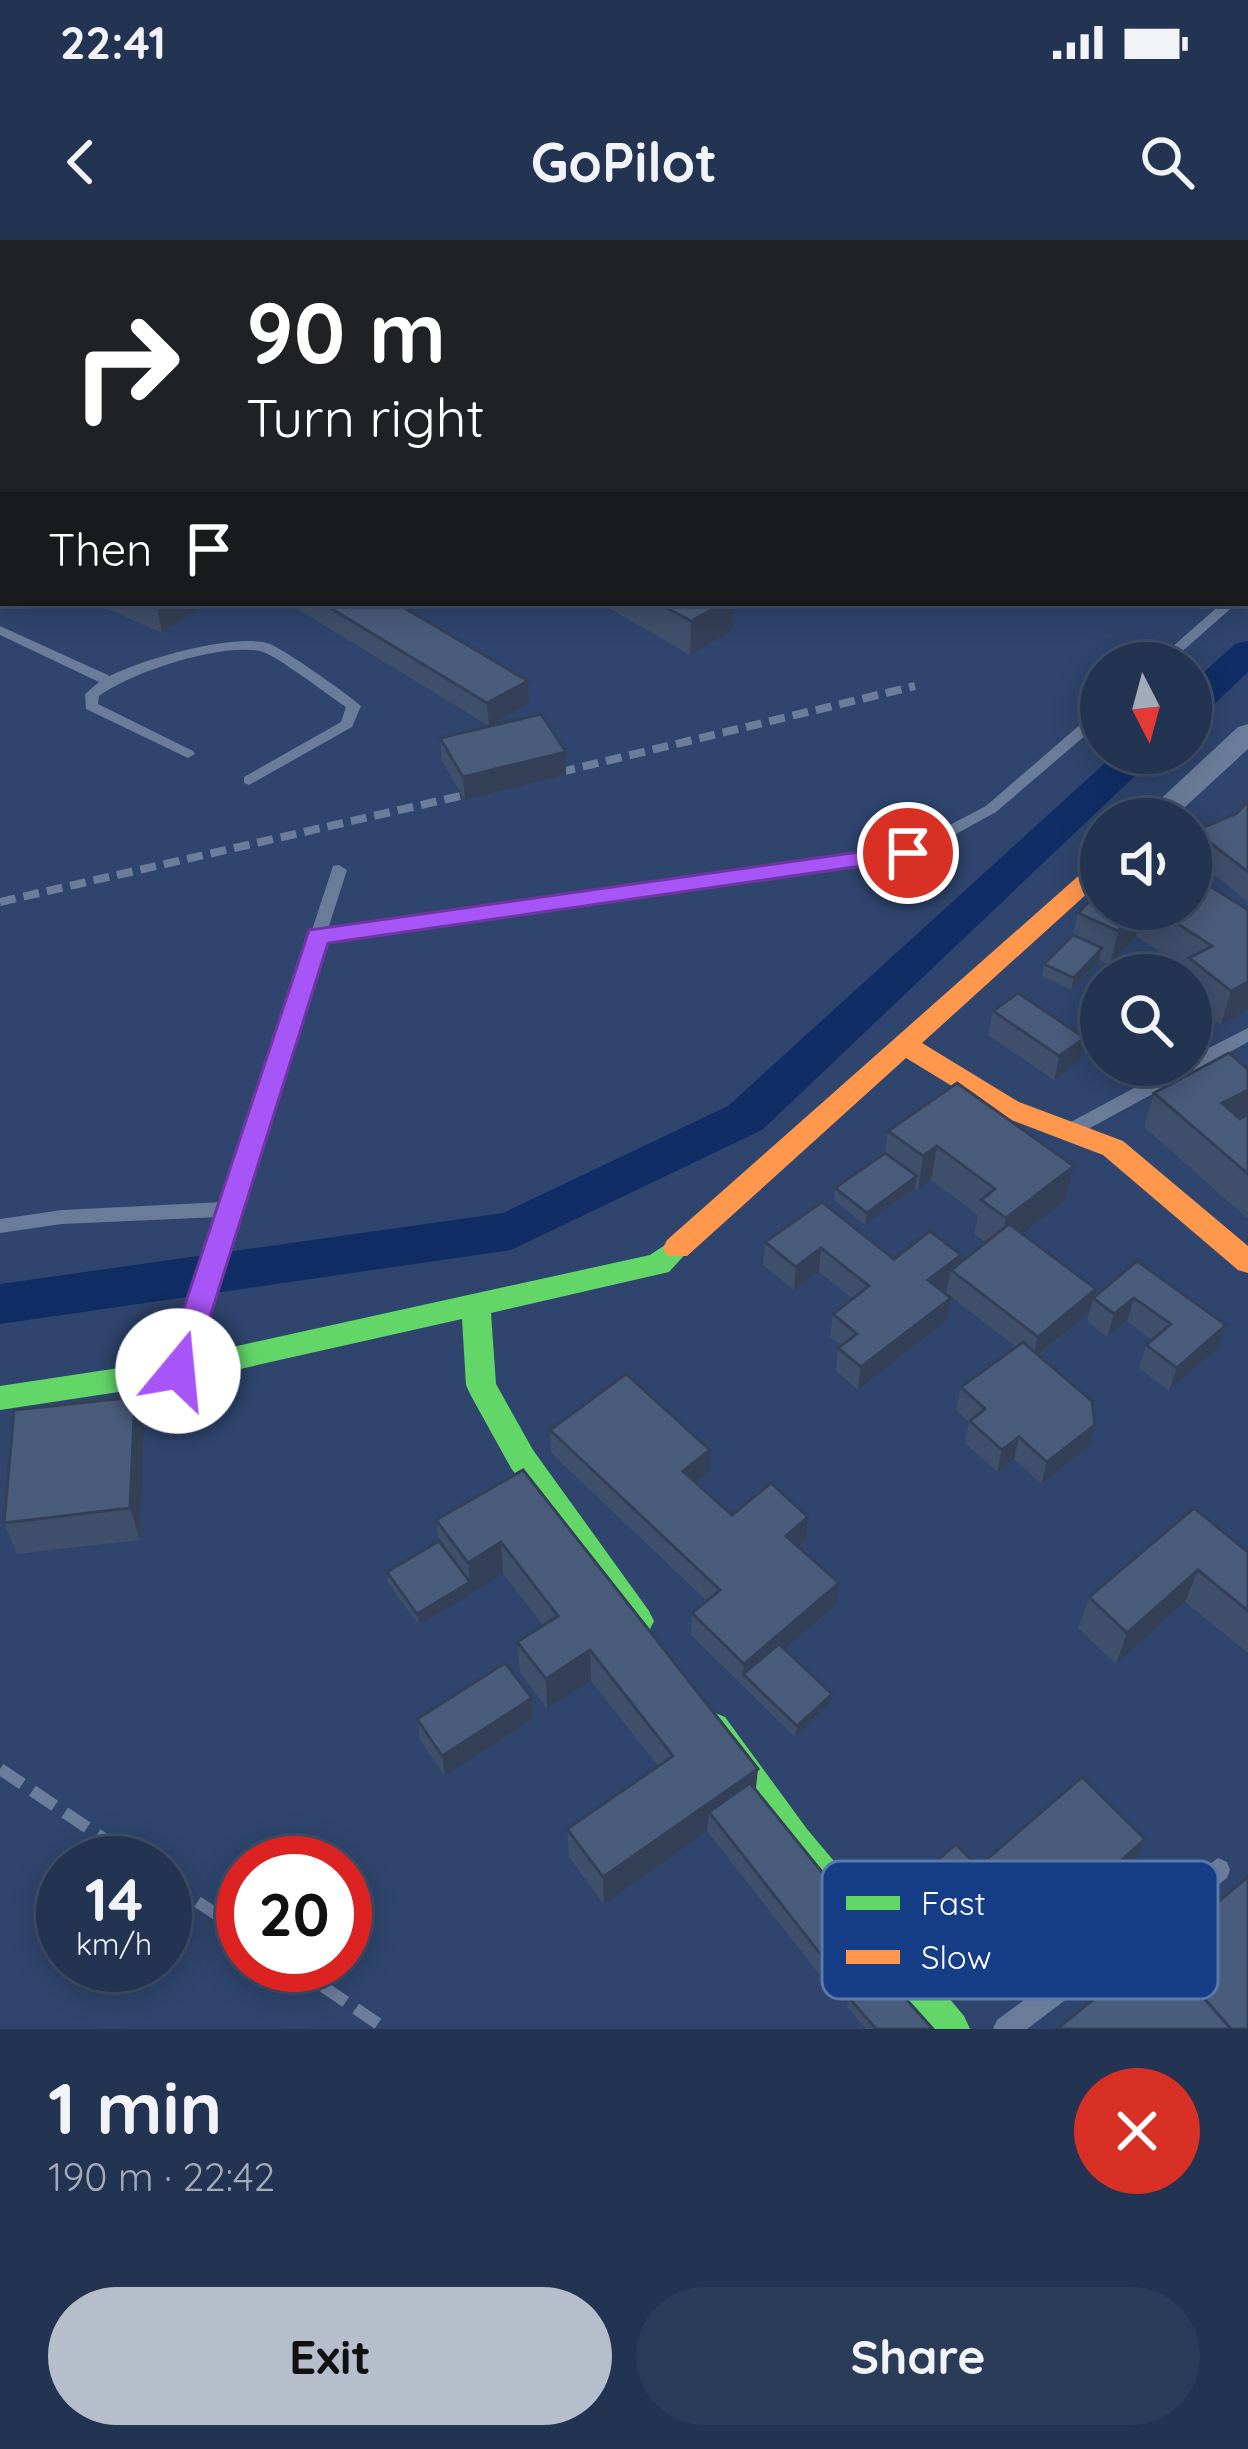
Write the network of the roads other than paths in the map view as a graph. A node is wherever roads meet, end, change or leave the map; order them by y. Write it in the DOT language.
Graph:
graph roads {
  1 [pos="1227,606"];
  2 [pos="0,630"];
  3 [pos="1185,642"];
  4 [pos="106,680"];
  5 [pos="1080,732"];
  6 [pos="1248,733"];
  7 [pos="188,754"];
  8 [pos="249,780"];
  9 [pos="1177,798"];
  10 [pos="339,870"];
  11 [pos="1080,887"];
  12 [pos="317,936"];
  13 [pos="1248,1034"];
  14 [pos="906,1046"];
  15 [pos="1069,1131"];
  16 [pos="229,1209"];
  17 [pos="0,1226"];
  18 [pos="1248,1262"];
  19 [pos="476,1305"];
  20 [pos="179,1370"];
  21 [pos="0,1398"];
  22 [pos="658,1650"];
  23 [pos="699,1707"];
  24 [pos="822,1875"];
  25 [pos="926,1999"];
  26 [pos="1046,1999"];
  27 [pos="951,2029"];
  28 [pos="1006,2029"];
  1 -- 3 [label="lane"];
  2 -- 4 [label="lane"];
  4 -- 7 [label="lane"];
  4 -- 8 [label="lane"];
  5 -- 12 [label="lane"];
  6 -- 9 [label="street"];
  10 -- 12 [label="lane"];
  11 -- 14 [label="street"];
  12 -- 16 [label="lane"];
  13 -- 15 [label="lane"];
  14 -- 15 [label="street"];
  14 -- 19 [label="street"];
  15 -- 18 [label="street"];
  16 -- 17 [label="lane"];
  16 -- 20 [label="lane"];
  19 -- 20 [label="street"];
  19 -- 22 [label="street"];
  20 -- 21 [label="street"];
  23 -- 24 [label="street"];
  25 -- 27 [label="street"];
  26 -- 28 [label="lane"];
}
